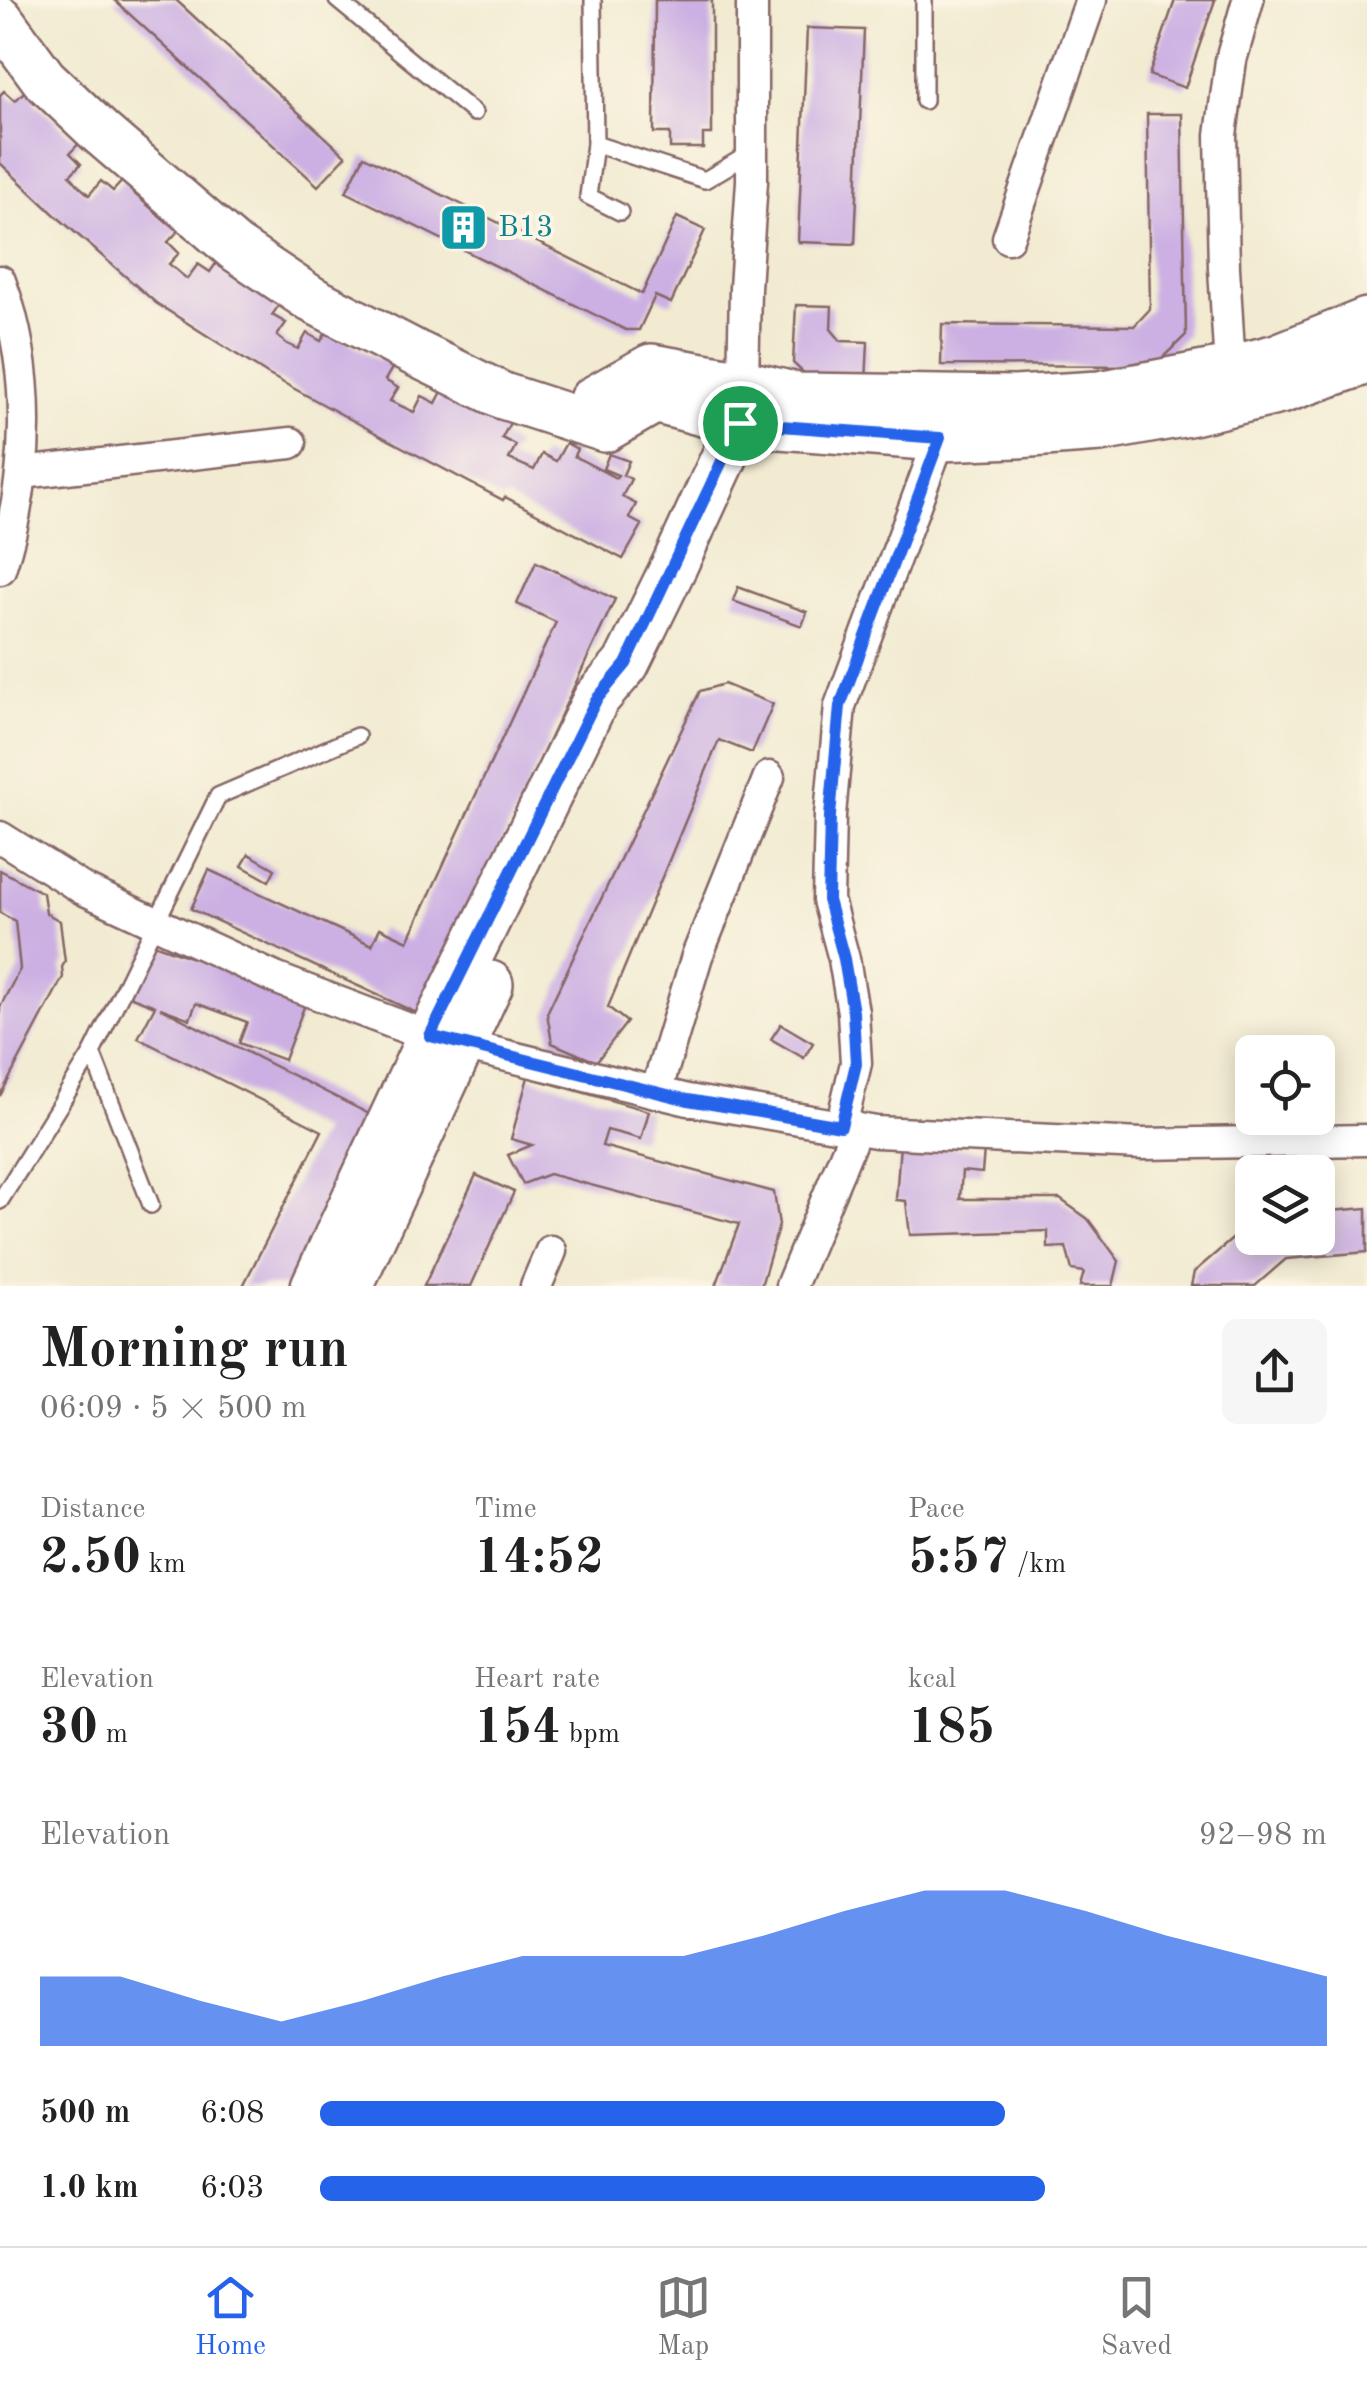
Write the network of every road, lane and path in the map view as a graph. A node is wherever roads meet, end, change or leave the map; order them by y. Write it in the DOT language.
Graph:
graph roads {
  1 [pos="10,0"];
  2 [pos="338,0"];
  3 [pos="593,0"];
  4 [pos="752,0"];
  5 [pos="924,0"];
  6 [pos="1091,0"];
  7 [pos="1248,0"];
  8 [pos="0,19"];
  9 [pos="924,102"];
  10 [pos="474,113"];
  11 [pos="595,144"];
  12 [pos="752,152"];
  13 [pos="620,212"];
  14 [pos="1008,238"];
  15 [pos="0,281"];
  16 [pos="1367,321"];
  17 [pos="1367,361"];
  18 [pos="1230,369"];
  19 [pos="741,403"];
  20 [pos="940,438"];
  21 [pos="291,444"];
  22 [pos="22,474"];
  23 [pos="0,570"];
  24 [pos="357,736"];
  25 [pos="769,777"];
  26 [pos="0,837"];
  27 [pos="156,923"];
  28 [pos="445,1041"];
  29 [pos="92,1053"];
  30 [pos="656,1092"];
  31 [pos="849,1127"];
  32 [pos="1367,1140"];
  33 [pos="0,1201"];
  34 [pos="151,1205"];
  35 [pos="551,1252"];
  36 [pos="314,1286"];
  37 [pos="350,1286"];
  38 [pos="536,1286"];
  39 [pos="791,1286"];
  1 -- 19 [label="main road"];
  2 -- 10 [label="lane"];
  3 -- 11 [label="lane"];
  4 -- 12 [label="street"];
  5 -- 9 [label="lane"];
  6 -- 14 [label="street"];
  7 -- 18 [label="street"];
  8 -- 19 [label="main road"];
  11 -- 12 [label="lane"];
  11 -- 13 [label="lane"];
  12 -- 19 [label="street"];
  15 -- 22 [label="street"];
  16 -- 18 [label="main road"];
  17 -- 20 [label="main road"];
  18 -- 19 [label="main road"];
  19 -- 20 [label="main road"];
  19 -- 28 [label="main road"];
  20 -- 31 [label="street"];
  21 -- 22 [label="street"];
  22 -- 23 [label="street"];
  24 -- 27 [label="lane"];
  25 -- 30 [label="street"];
  26 -- 27 [label="street"];
  27 -- 28 [label="street"];
  27 -- 29 [label="lane"];
  28 -- 30 [label="street"];
  28 -- 36 [label="main road"];
  28 -- 37 [label="main road"];
  29 -- 33 [label="lane"];
  29 -- 34 [label="lane"];
  30 -- 31 [label="street"];
  31 -- 32 [label="street"];
  31 -- 39 [label="street"];
  35 -- 38 [label="street"];
}
